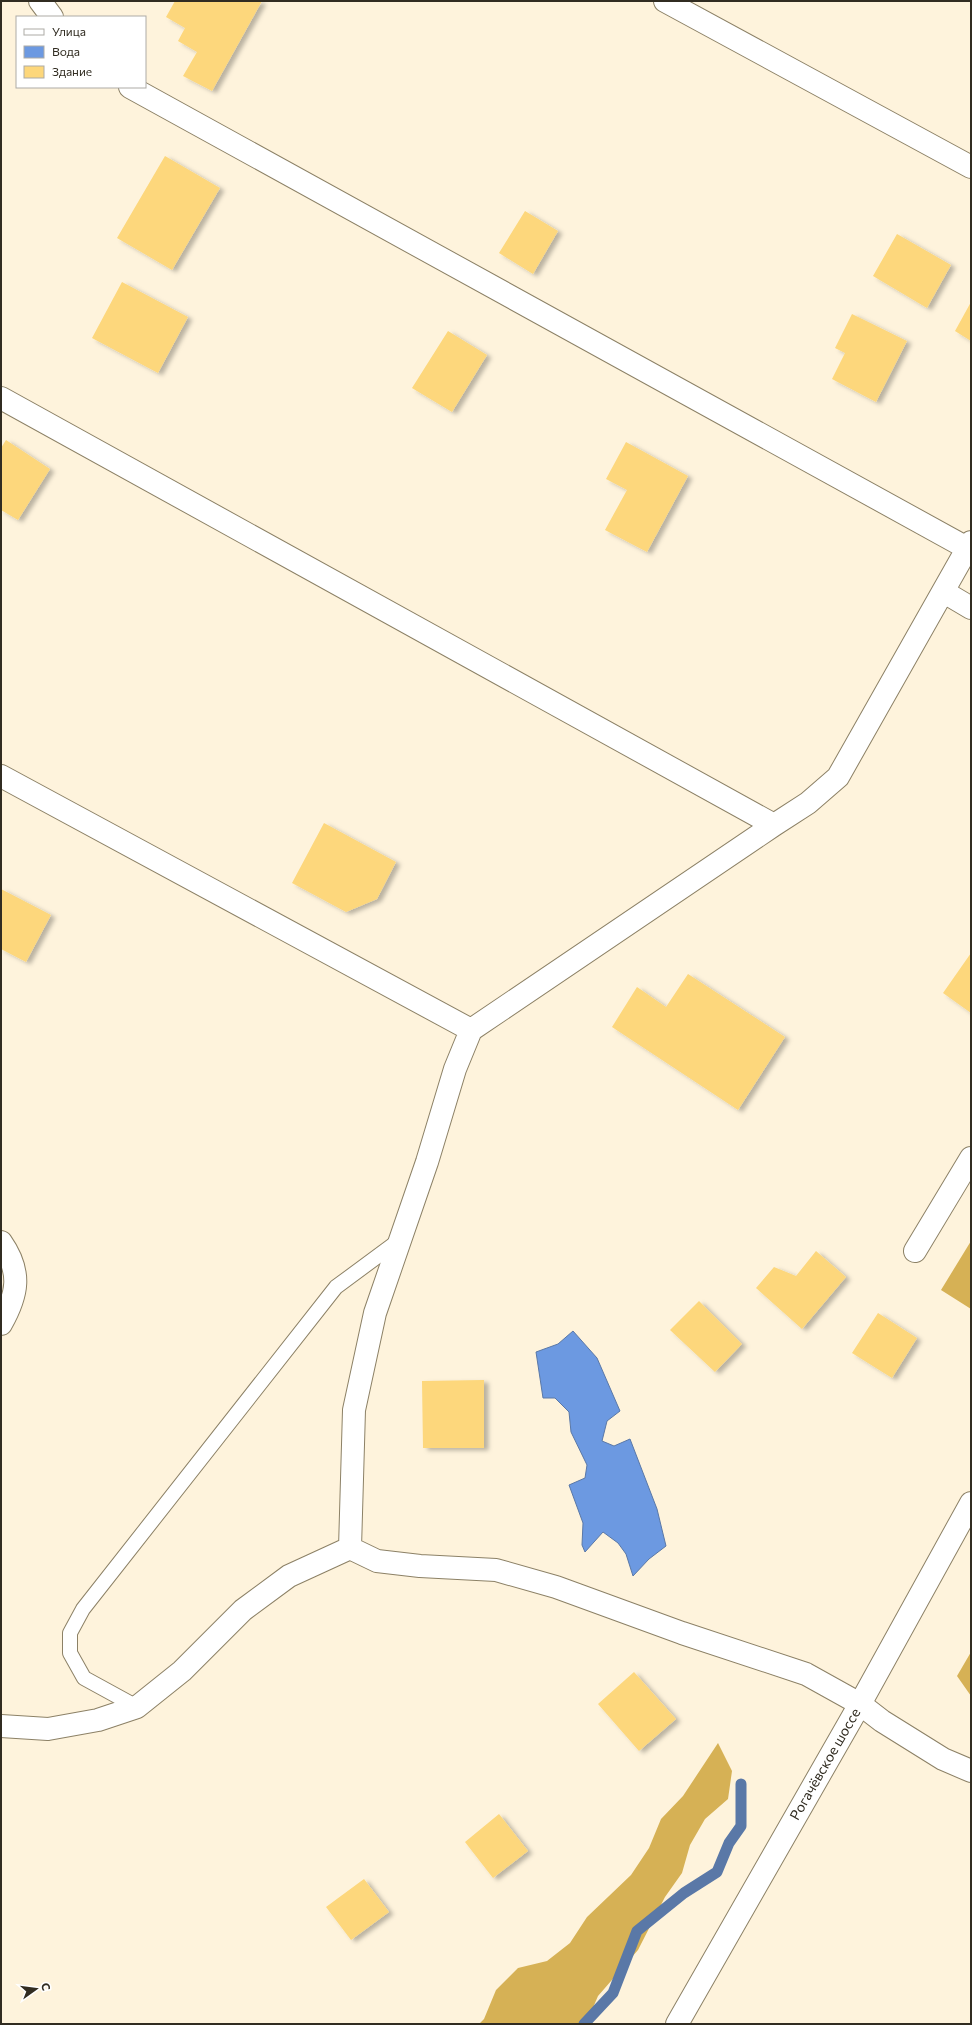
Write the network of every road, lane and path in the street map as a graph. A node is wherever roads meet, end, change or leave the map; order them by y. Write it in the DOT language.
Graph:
graph roads {
  1 [pos="40,1"];
  2 [pos="665,1"];
  3 [pos="51,16"];
  4 [pos="132,88"];
  5 [pos="971,167"];
  6 [pos="1,398"];
  7 [pos="969,545"];
  8 [pos="944,592"];
  9 [pos="971,608"];
  10 [pos="1,776"];
  11 [pos="774,824"];
  12 [pos="471,1030"];
  13 [pos="971,1158"];
  14 [pos="401,1238"];
  15 [pos="1,1242"];
  16 [pos="915,1251"];
  17 [pos="1,1324"];
  18 [pos="971,1503"];
  19 [pos="350,1548"];
  20 [pos="860,1704"];
  21 [pos="137,1707"];
  22 [pos="1,1726"];
  23 [pos="971,1771"];
  24 [pos="677,2024"];
  1 -- 3 [label="street"];
  2 -- 5 [label="street"];
  4 -- 7 [label="street"];
  6 -- 11 [label="street"];
  7 -- 8 [label="street"];
  8 -- 9 [label="street"];
  8 -- 11 [label="street"];
  10 -- 12 [label="street"];
  11 -- 12 [label="street"];
  12 -- 14 [label="street"];
  13 -- 16 [label="street"];
  14 -- 19 [label="street"];
  14 -- 21 [label="lane"];
  15 -- 17 [label="street"];
  18 -- 20 [label="street, Рогачёвское шоссе"];
  19 -- 20 [label="street"];
  19 -- 21 [label="street"];
  20 -- 23 [label="street"];
  20 -- 24 [label="street, Рогачёвское шоссе"];
  21 -- 22 [label="street"];
}
